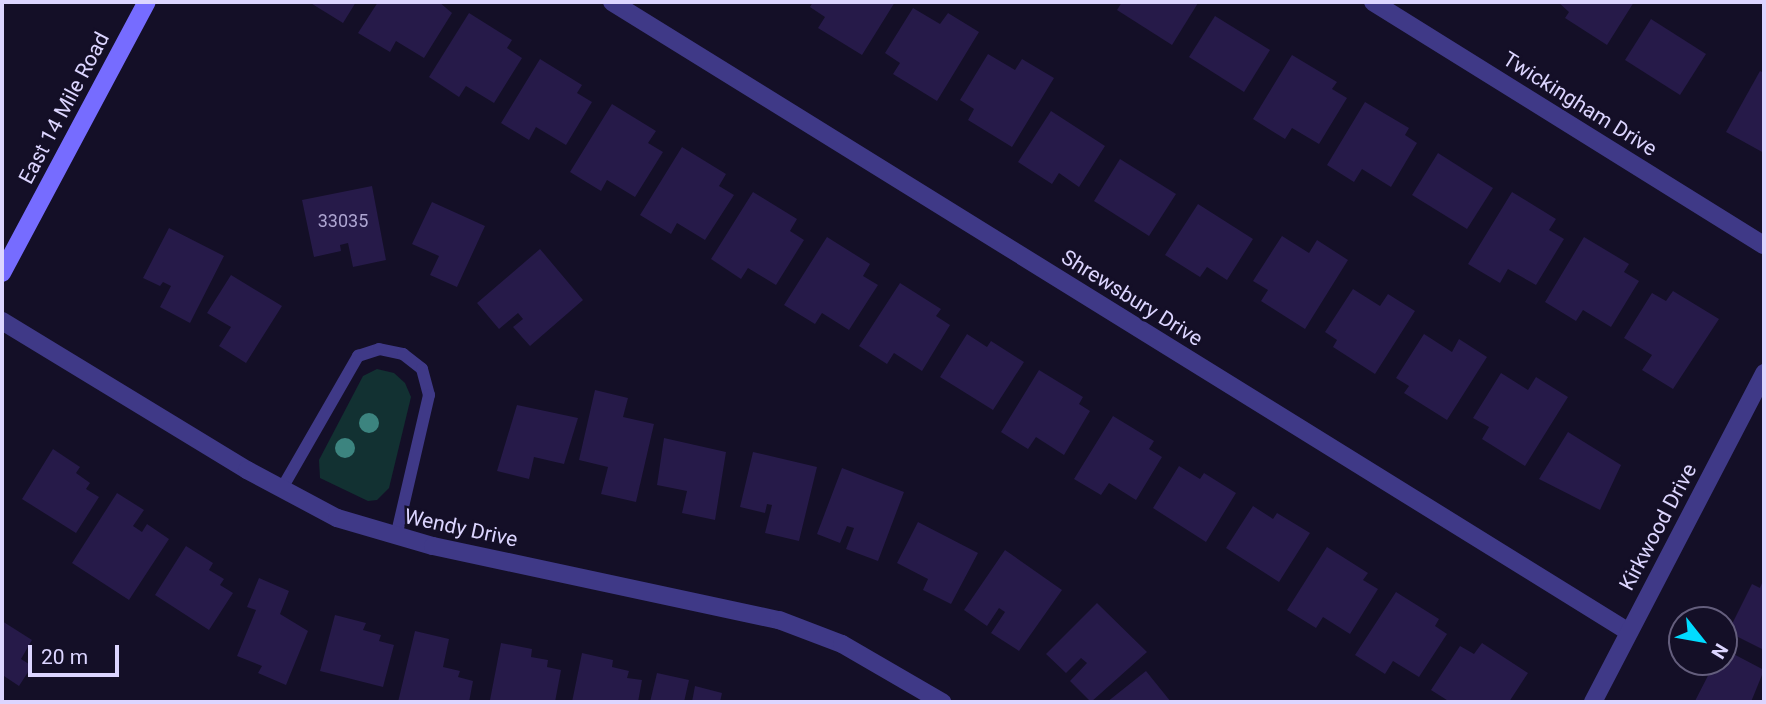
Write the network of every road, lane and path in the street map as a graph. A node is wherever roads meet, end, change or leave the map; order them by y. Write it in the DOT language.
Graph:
graph roads {
  1 [pos="147,2"];
  2 [pos="612,2"];
  3 [pos="1373,2"];
  4 [pos="1764,245"];
  5 [pos="2,273"];
  6 [pos="2,321"];
  7 [pos="1764,373"];
  8 [pos="281,490"];
  9 [pos="396,537"];
  10 [pos="1629,632"];
  11 [pos="942,702"];
  12 [pos="1593,702"];
  1 -- 5 [label="main road, East 14 Mile Road"];
  2 -- 10 [label="street, Shrewsbury Drive"];
  3 -- 4 [label="street, Twickingham Drive"];
  6 -- 8 [label="street, Wendy Drive"];
  7 -- 10 [label="street, Kirkwood Drive"];
  8 -- 9 [label="street, Wendy Drive"];
  8 -- 9 [label="lane"];
  9 -- 11 [label="street, Wendy Drive"];
  10 -- 12 [label="street, Kirkwood Drive"];
}
